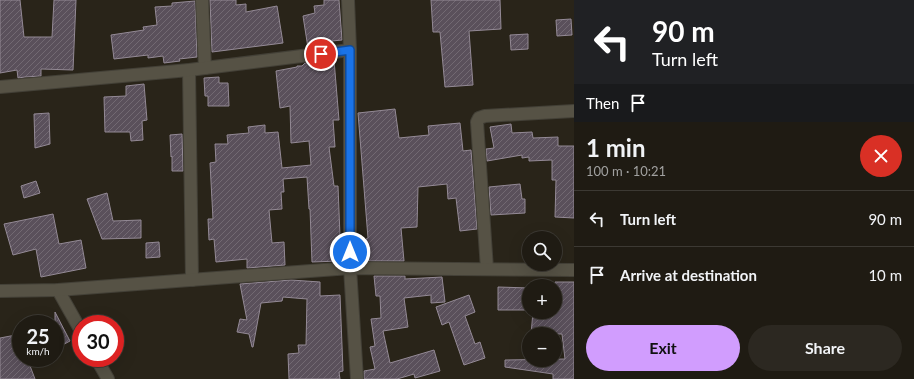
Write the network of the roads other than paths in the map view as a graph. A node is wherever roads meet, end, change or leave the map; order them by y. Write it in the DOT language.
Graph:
graph roads {
  1 [pos="202,0"];
  2 [pos="348,0"];
  3 [pos="350,50"];
  4 [pos="205,68"];
  5 [pos="189,70"];
  6 [pos="0,87"];
  7 [pos="574,111"];
  8 [pos="350,268"];
  9 [pos="487,269"];
  10 [pos="574,270"];
  11 [pos="192,280"];
  12 [pos="58,290"];
  13 [pos="0,291"];
  14 [pos="72,316"];
  15 [pos="101,367"];
  16 [pos="108,379"];
  17 [pos="357,379"];
  1 -- 4 [label="street"];
  2 -- 3 [label="street"];
  3 -- 4 [label="street"];
  3 -- 8 [label="street"];
  4 -- 5 [label="street"];
  5 -- 6 [label="street"];
  5 -- 11 [label="street"];
  7 -- 9 [label="street"];
  8 -- 9 [label="street"];
  8 -- 11 [label="street"];
  8 -- 17 [label="street"];
  9 -- 10 [label="street"];
  11 -- 12 [label="street"];
  12 -- 13 [label="street"];
  12 -- 14 [label="street"];
  15 -- 16 [label="street"];
}
